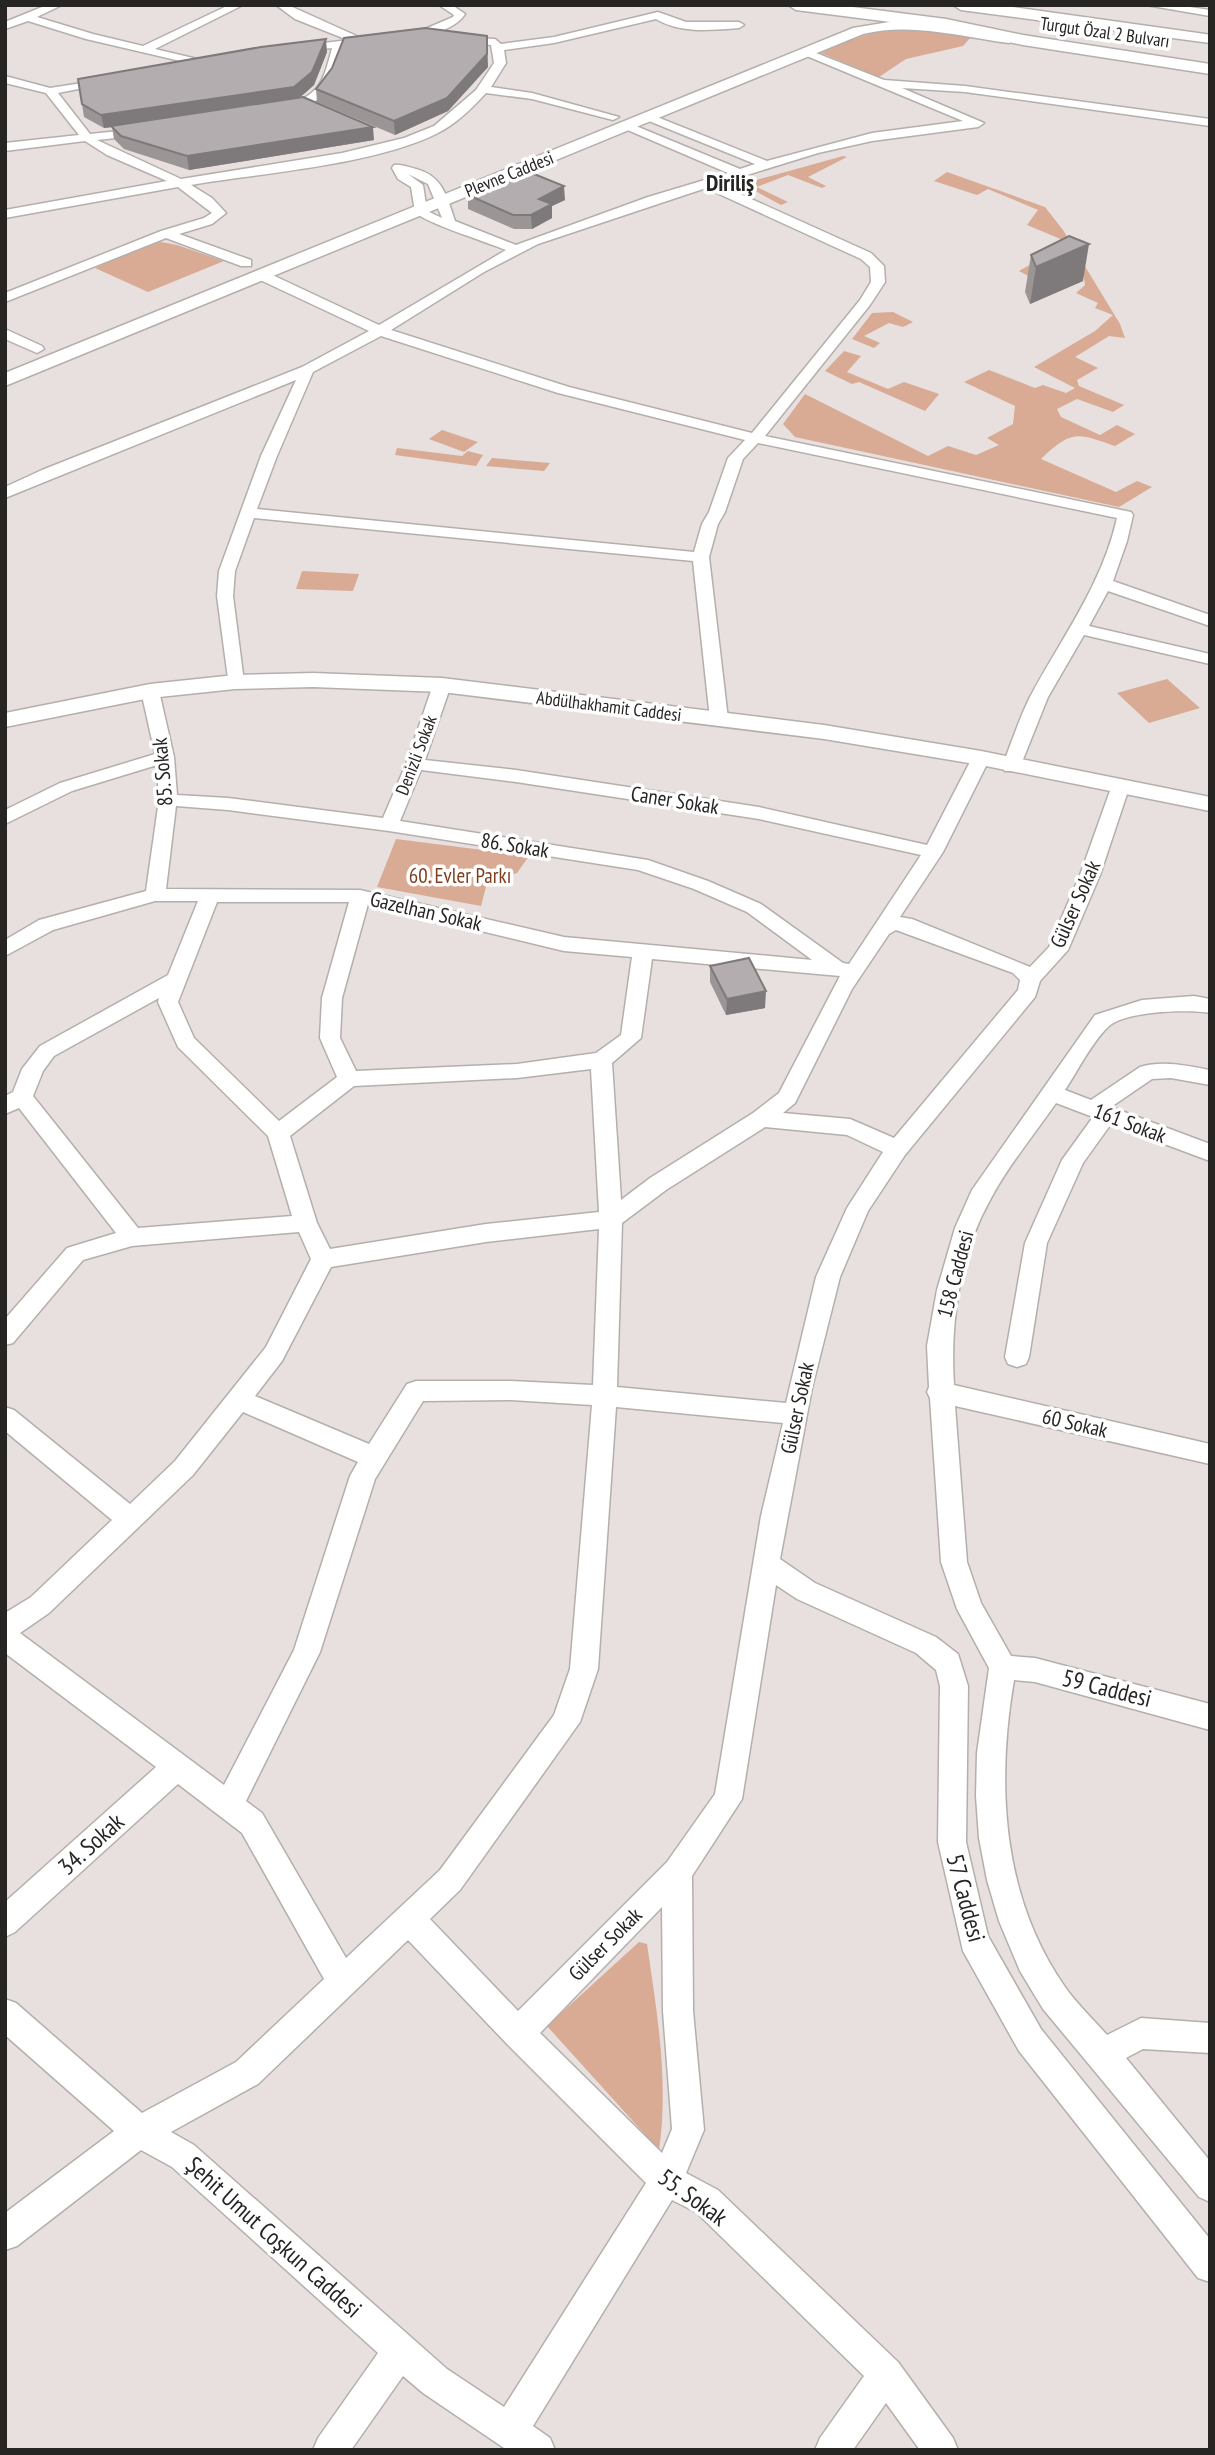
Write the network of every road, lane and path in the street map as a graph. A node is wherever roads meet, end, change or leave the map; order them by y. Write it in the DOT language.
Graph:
graph roads {
  1 [pos="57,5"];
  2 [pos="239,5"];
  3 [pos="281,5"];
  4 [pos="444,5"];
  5 [pos="796,5"];
  6 [pos="916,5"];
  7 [pos="961,5"];
  8 [pos="1151,5"];
  9 [pos="820,7"];
  10 [pos="656,10"];
  11 [pos="1210,13"];
  12 [pos="27,17"];
  13 [pos="469,20"];
  14 [pos="946,24"];
  15 [pos="739,25"];
  16 [pos="5,26"];
  17 [pos="420,35"];
  18 [pos="1023,40"];
  19 [pos="1208,41"];
  20 [pos="359,42"];
  21 [pos="338,44"];
  22 [pos="496,45"];
  23 [pos="146,49"];
  24 [pos="287,50"];
  25 [pos="806,52"];
  26 [pos="1210,60"];
  27 [pos="171,69"];
  28 [pos="1210,71"];
  29 [pos="124,77"];
  30 [pos="5,79"];
  31 [pos="886,83"];
  32 [pos="481,89"];
  33 [pos="50,91"];
  34 [pos="273,110"];
  35 [pos="648,117"];
  36 [pos="620,121"];
  37 [pos="1210,123"];
  38 [pos="153,130"];
  39 [pos="374,134"];
  40 [pos="86,138"];
  41 [pos="397,143"];
  42 [pos="5,147"];
  43 [pos="361,152"];
  44 [pos="767,165"];
  45 [pos="398,168"];
  46 [pos="742,174"];
  47 [pos="178,183"];
  48 [pos="708,184"];
  49 [pos="440,194"];
  50 [pos="421,202"];
  51 [pos="5,214"];
  52 [pos="450,223"];
  53 [pos="166,234"];
  54 [pos="516,249"];
  55 [pos="246,263"];
  56 [pos="224,272"];
  57 [pos="261,275"];
  58 [pos="201,282"];
  59 [pos="177,291"];
  60 [pos="5,298"];
  61 [pos="152,302"];
  62 [pos="126,312"];
  63 [pos="88,328"];
  64 [pos="379,331"];
  65 [pos="5,333"];
  66 [pos="37,349"];
  67 [pos="17,357"];
  68 [pos="307,370"];
  69 [pos="5,380"];
  70 [pos="756,437"];
  71 [pos="5,493"];
  72 [pos="248,513"];
  73 [pos="701,558"];
  74 [pos="1105,584"];
  75 [pos="1210,621"];
  76 [pos="1079,629"];
  77 [pos="1210,659"];
  78 [pos="235,682"];
  79 [pos="442,685"];
  80 [pos="150,691"];
  81 [pos="719,719"];
  82 [pos="5,720"];
  83 [pos="165,757"];
  84 [pos="981,758"];
  85 [pos="415,764"];
  86 [pos="1011,767"];
  87 [pos="1120,788"];
  88 [pos="168,800"];
  89 [pos="1210,803"];
  90 [pos="5,818"];
  91 [pos="389,825"];
  92 [pos="933,852"];
  93 [pos="155,895"];
  94 [pos="210,895"];
  95 [pos="360,896"];
  96 [pos="5,930"];
  97 [pos="881,930"];
  98 [pos="30,934"];
  99 [pos="5,949"];
  100 [pos="643,953"];
  101 [pos="845,969"];
  102 [pos="1030,979"];
  103 [pos="176,980"];
  104 [pos="1210,1006"];
  105 [pos="601,1059"];
  106 [pos="1210,1078"];
  107 [pos="349,1079"];
  108 [pos="1050,1093"];
  109 [pos="14,1102"];
  110 [pos="1100,1112"];
  111 [pos="761,1119"];
  112 [pos="278,1133"];
  113 [pos="898,1149"];
  114 [pos="1210,1153"];
  115 [pos="611,1219"];
  116 [pos="306,1223"];
  117 [pos="132,1237"];
  118 [pos="323,1259"];
  119 [pos="5,1336"];
  120 [pos="1017,1357"];
  121 [pos="939,1392"];
  122 [pos="605,1395"];
  123 [pos="238,1399"];
  124 [pos="797,1414"];
  125 [pos="5,1417"];
  126 [pos="1210,1454"];
  127 [pos="376,1458"];
  128 [pos="130,1519"];
  129 [pos="766,1564"];
  130 [pos="5,1628"];
  131 [pos="5,1637"];
  132 [pos="1003,1667"];
  133 [pos="1210,1717"];
  134 [pos="177,1766"];
  135 [pos="229,1805"];
  136 [pos="677,1872"];
  137 [pos="409,1919"];
  138 [pos="5,1922"];
  139 [pos="343,1982"];
  140 [pos="5,2014"];
  141 [pos="518,2033"];
  142 [pos="1210,2038"];
  143 [pos="1103,2054"];
  144 [pos="139,2132"];
  145 [pos="666,2180"];
  146 [pos="1210,2186"];
  147 [pos="5,2234"];
  148 [pos="1210,2266"];
  149 [pos="401,2350"];
  150 [pos="886,2374"];
  151 [pos="510,2430"];
  152 [pos="330,2450"];
  153 [pos="538,2450"];
  154 [pos="832,2450"];
  155 [pos="942,2450"];
  1 -- 12 [label="street"];
  2 -- 23 [label="street"];
  3 -- 20 [label="street"];
  4 -- 13 [label="street"];
  5 -- 9 [label="highway, Turgut Özal 2 Bulvarı"];
  6 -- 19 [label="highway, Turgut Özal 2 Bulvarı"];
  7 -- 19 [label="highway, Turgut Özal 2 Bulvarı"];
  8 -- 11 [label="street"];
  9 -- 14 [label="highway, Turgut Özal 2 Bulvarı"];
  9 -- 36 [label="main road, Plevne Caddesi"];
  10 -- 15 [label="street"];
  10 -- 22 [label="street"];
  12 -- 16 [label="street"];
  12 -- 23 [label="street"];
  13 -- 17 [label="street"];
  13 -- 22 [label="street"];
  14 -- 18 [label="highway, Turgut Özal 2 Bulvarı"];
  14 -- 26 [label="highway, Turgut Özal 2 Bulvarı"];
  17 -- 20 [label="street"];
  17 -- 22 [label="street"];
  18 -- 25 [label="main road, Plevne Caddesi"];
  18 -- 28 [label="highway, Turgut Özal 2 Bulvarı"];
  20 -- 21 [label="street"];
  21 -- 24 [label="street"];
  21 -- 34 [label="street"];
  22 -- 32 [label="street"];
  23 -- 27 [label="street"];
  25 -- 31 [label="street"];
  25 -- 35 [label="main road, Plevne Caddesi"];
  29 -- 33 [label="street"];
  30 -- 33 [label="street"];
  31 -- 37 [label="street"];
  31 -- 44 [label="street"];
  32 -- 36 [label="street"];
  32 -- 41 [label="street"];
  33 -- 40 [label="street"];
  35 -- 36 [label="main road, Plevne Caddesi"];
  35 -- 44 [label="street"];
  36 -- 46 [label="street"];
  36 -- 49 [label="main road, Plevne Caddesi"];
  38 -- 40 [label="street"];
  39 -- 41 [label="street"];
  40 -- 42 [label="street"];
  40 -- 47 [label="street"];
  41 -- 43 [label="street"];
  43 -- 45 [label="street"];
  43 -- 47 [label="street"];
  44 -- 46 [label="street"];
  45 -- 49 [label="street"];
  45 -- 50 [label="street"];
  46 -- 48 [label="street"];
  47 -- 51 [label="street"];
  47 -- 53 [label="street"];
  48 -- 54 [label="street"];
  48 -- 70 [label="street"];
  49 -- 50 [label="main road, Plevne Caddesi"];
  49 -- 52 [label="street"];
  50 -- 52 [label="street"];
  50 -- 55 [label="main road, Plevne Caddesi"];
  50 -- 57 [label="main road, Plevne Caddesi"];
  52 -- 54 [label="street"];
  53 -- 55 [label="street"];
  53 -- 60 [label="street"];
  54 -- 64 [label="street"];
  55 -- 56 [label="main road, Plevne Caddesi"];
  57 -- 64 [label="street"];
  57 -- 69 [label="main road, Plevne Caddesi"];
  58 -- 59 [label="main road"];
  61 -- 62 [label="main road"];
  63 -- 66 [label="main road"];
  64 -- 68 [label="street"];
  64 -- 70 [label="street"];
  65 -- 66 [label="street"];
  66 -- 67 [label="main road"];
  68 -- 71 [label="street"];
  68 -- 72 [label="street"];
  70 -- 73 [label="street"];
  70 -- 74 [label="street"];
  72 -- 73 [label="street"];
  72 -- 78 [label="street"];
  73 -- 81 [label="street"];
  74 -- 75 [label="street"];
  74 -- 76 [label="street"];
  76 -- 77 [label="street"];
  76 -- 86 [label="street"];
  78 -- 79 [label="main road, Abdülhakhamit Caddesi"];
  78 -- 80 [label="main road, Abdülhakhamit Caddesi"];
  79 -- 81 [label="main road, Abdülhakhamit Caddesi"];
  79 -- 85 [label="street, Denizli Sokak"];
  80 -- 82 [label="main road, Abdülhakhamit Caddesi"];
  80 -- 83 [label="street, 85. Sokak"];
  81 -- 84 [label="main road, Abdülhakhamit Caddesi"];
  83 -- 88 [label="street, 85. Sokak"];
  83 -- 90 [label="street"];
  84 -- 86 [label="main road, Abdülhakhamit Caddesi"];
  84 -- 92 [label="street"];
  85 -- 91 [label="street, Denizli Sokak"];
  85 -- 92 [label="street, Caner Sokak"];
  86 -- 87 [label="main road, Abdülhakhamit Caddesi"];
  87 -- 89 [label="main road, Abdülhakhamit Caddesi"];
  87 -- 102 [label="street, Gülser Sokak"];
  88 -- 91 [label="street, 86. Sokak"];
  88 -- 93 [label="street, 85. Sokak"];
  91 -- 101 [label="street, 86. Sokak"];
  92 -- 97 [label="street"];
  93 -- 94 [label="street, Gazelhan Sokak"];
  93 -- 98 [label="street, Gazelhan Sokak"];
  94 -- 95 [label="street, Gazelhan Sokak"];
  94 -- 103 [label="street"];
  95 -- 100 [label="street, Gazelhan Sokak"];
  95 -- 107 [label="street"];
  96 -- 98 [label="street"];
  97 -- 101 [label="street"];
  97 -- 102 [label="street"];
  98 -- 99 [label="street, Gazelhan Sokak"];
  100 -- 101 [label="street, Gazelhan Sokak"];
  100 -- 105 [label="street"];
  101 -- 111 [label="street"];
  102 -- 113 [label="street, Gülser Sokak"];
  103 -- 109 [label="street"];
  103 -- 112 [label="street"];
  104 -- 108 [label="street, 158 Caddesi"];
  105 -- 107 [label="street"];
  105 -- 115 [label="street"];
  106 -- 110 [label="street"];
  107 -- 112 [label="street"];
  108 -- 110 [label="street, 161 Sokak"];
  108 -- 121 [label="street, 158 Caddesi"];
  109 -- 117 [label="street"];
  110 -- 114 [label="street, 161 Sokak"];
  110 -- 120 [label="street"];
  111 -- 113 [label="street"];
  111 -- 115 [label="street"];
  112 -- 116 [label="street"];
  113 -- 124 [label="street, Gülser Sokak"];
  115 -- 118 [label="street"];
  115 -- 122 [label="street"];
  116 -- 117 [label="street"];
  116 -- 118 [label="street"];
  117 -- 119 [label="street"];
  118 -- 123 [label="street"];
  121 -- 126 [label="street, 60 Sokak"];
  121 -- 132 [label="street, 158 Caddesi"];
  122 -- 124 [label="street"];
  122 -- 127 [label="street"];
  122 -- 137 [label="street"];
  123 -- 127 [label="street"];
  123 -- 128 [label="street"];
  124 -- 129 [label="street, Gülser Sokak"];
  125 -- 128 [label="street"];
  127 -- 135 [label="street"];
  128 -- 130 [label="street"];
  129 -- 136 [label="street, Gülser Sokak"];
  129 -- 148 [label="street, 57 Caddesi"];
  131 -- 134 [label="street"];
  132 -- 133 [label="street, 59 Caddesi"];
  132 -- 143 [label="street, 57 Caddesi"];
  134 -- 135 [label="street"];
  134 -- 138 [label="street, 34. Sokak"];
  135 -- 139 [label="street"];
  136 -- 141 [label="street, Gülser Sokak"];
  136 -- 145 [label="street"];
  137 -- 139 [label="street"];
  137 -- 141 [label="street, 55. Sokak"];
  139 -- 144 [label="street"];
  140 -- 144 [label="street, Şehit Umut Coşkun Caddesi"];
  141 -- 145 [label="street, 55. Sokak"];
  142 -- 143 [label="street"];
  143 -- 146 [label="street, 57 Caddesi"];
  144 -- 147 [label="street"];
  144 -- 149 [label="street, Şehit Umut Coşkun Caddesi"];
  145 -- 150 [label="street, 55. Sokak"];
  145 -- 151 [label="street"];
  149 -- 151 [label="street, Şehit Umut Coşkun Caddesi"];
  149 -- 152 [label="street"];
  150 -- 154 [label="street"];
  150 -- 155 [label="street, 55. Sokak"];
  151 -- 153 [label="street, Şehit Umut Coşkun Caddesi"];
}
